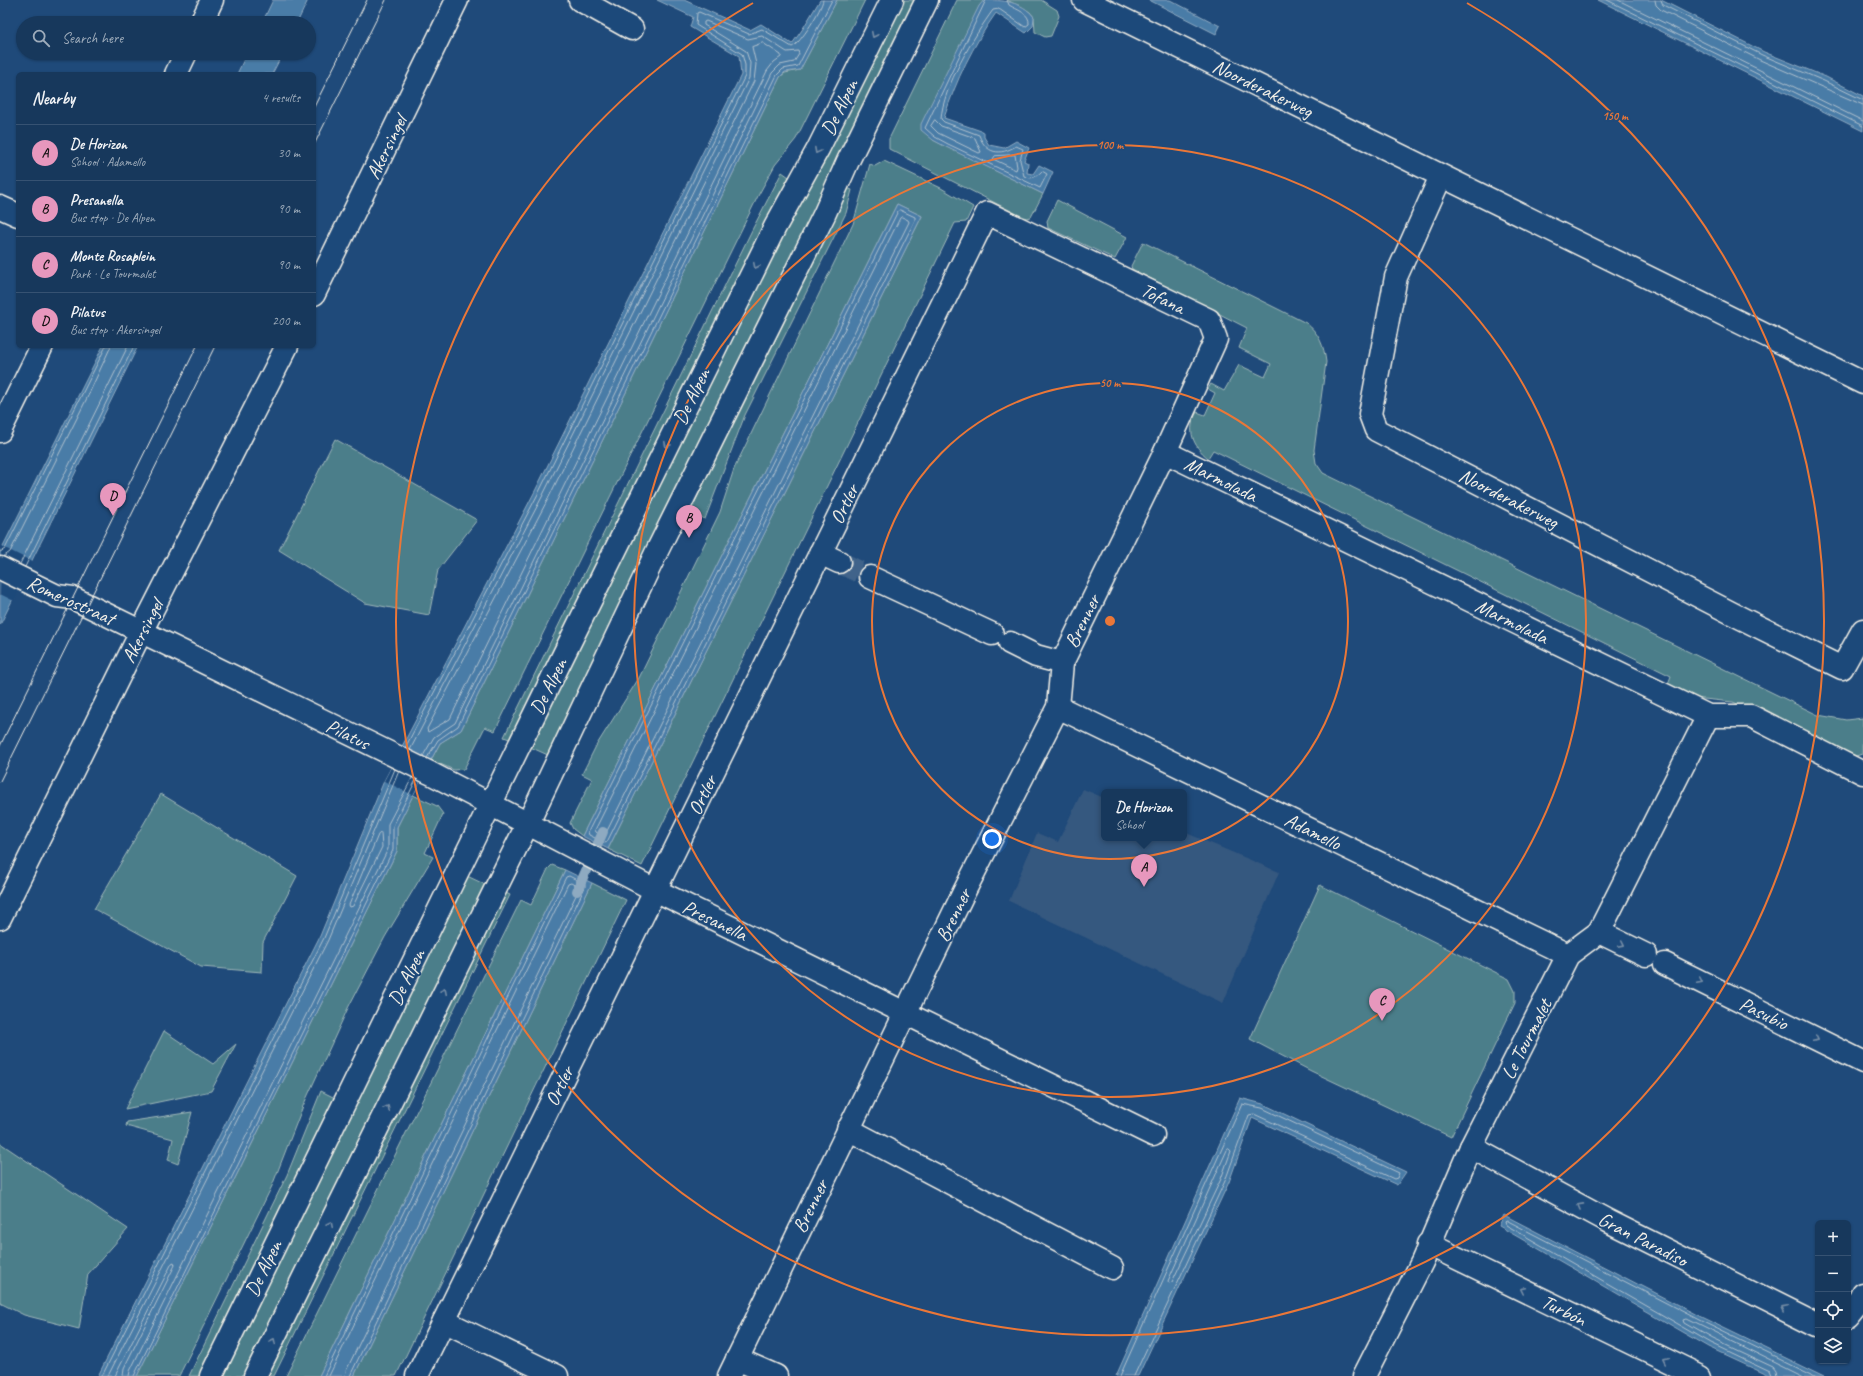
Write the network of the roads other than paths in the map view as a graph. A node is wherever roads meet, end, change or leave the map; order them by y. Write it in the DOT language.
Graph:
graph roads {
  1 [pos="212,0"];
  2 [pos="457,0"];
  3 [pos="580,0"];
  4 [pos="892,0"];
  5 [pos="927,0"];
  6 [pos="1084,0"];
  7 [pos="204,16"];
  8 [pos="632,29"];
  9 [pos="183,60"];
  10 [pos="177,72"];
  11 [pos="1441,176"];
  12 [pos="0,207"];
  13 [pos="987,213"];
  14 [pos="16,214"];
  15 [pos="316,290"];
  16 [pos="41,348"];
  17 [pos="287,348"];
  18 [pos="1863,383"];
  19 [pos="0,431"];
  20 [pos="1165,452"];
  21 [pos="820,553"];
  22 [pos="839,562"];
  23 [pos="0,568"];
  24 [pos="870,577"];
  25 [pos="1863,630"];
  26 [pos="141,632"];
  27 [pos="1062,662"];
  28 [pos="1058,707"];
  29 [pos="1708,716"];
  30 [pos="1863,773"];
  31 [pos="490,804"];
  32 [pos="528,822"];
  33 [pos="655,890"];
  34 [pos="0,918"];
  35 [pos="1599,932"];
  36 [pos="1568,955"];
  37 [pos="905,1013"];
  38 [pos="1863,1062"];
  39 [pos="848,1129"];
  40 [pos="1153,1135"];
  41 [pos="1471,1147"];
  42 [pos="1428,1244"];
  43 [pos="1112,1268"];
  44 [pos="1863,1294"];
  45 [pos="1851,1314"];
  46 [pos="444,1321"];
  47 [pos="1815,1325"];
  48 [pos="733,1367"];
  49 [pos="211,1376"];
  50 [pos="256,1376"];
  51 [pos="417,1376"];
  52 [pos="557,1376"];
  53 [pos="776,1376"];
  54 [pos="1364,1376"];
  55 [pos="1700,1376"];
  1 -- 7 [label="street"];
  2 -- 15 [label="street, Akersingel"];
  3 -- 8 [label="street"];
  4 -- 31 [label="street, De Alpen, one-way"];
  5 -- 32 [label="street, De Alpen"];
  6 -- 11 [label="street, Noorderakerweg"];
  9 -- 10 [label="street"];
  11 -- 18 [label="street, Noorderakerweg"];
  11 -- 25 [label="street, Noorderakerweg"];
  12 -- 14 [label="street"];
  13 -- 20 [label="street, Tofana"];
  13 -- 21 [label="street, Ortler"];
  16 -- 19 [label="street"];
  17 -- 26 [label="street, Akersingel"];
  20 -- 27 [label="street, Brenner"];
  20 -- 29 [label="street, Marmolada"];
  21 -- 22 [label="street"];
  21 -- 33 [label="street, Ortler"];
  23 -- 26 [label="street, Romerostraat"];
  24 -- 27 [label="street"];
  26 -- 31 [label="street, Pilatus"];
  26 -- 34 [label="street, Akersingel"];
  27 -- 28 [label="street, Brenner"];
  28 -- 36 [label="street, Adamello"];
  28 -- 37 [label="street, Brenner"];
  29 -- 30 [label="street, Marmolada"];
  29 -- 35 [label="street, Le Tourmalet"];
  31 -- 32 [label="street, Pilatus"];
  31 -- 49 [label="street, De Alpen"];
  32 -- 33 [label="street, Presanella"];
  50 -- 32 [label="street, De Alpen, one-way"];
  33 -- 37 [label="street, Presanella"];
  33 -- 46 [label="street, Ortler"];
  35 -- 36 [label="street, Le Tourmalet"];
  35 -- 38 [label="street, Pasubio, one-way"];
  36 -- 41 [label="street, Le Tourmalet"];
  37 -- 39 [label="street, Brenner"];
  37 -- 40 [label="street, Presanella"];
  39 -- 43 [label="street"];
  39 -- 48 [label="street, Brenner"];
  41 -- 42 [label="street, Le Tourmalet"];
  47 -- 41 [label="street, Gran Paradiso, one-way"];
  42 -- 54 [label="street, Le Tourmalet"];
  55 -- 42 [label="street, Turbón, one-way"];
  44 -- 45 [label="street"];
  46 -- 51 [label="street, Ortler"];
  46 -- 52 [label="street"];
  48 -- 53 [label="street"];
}
